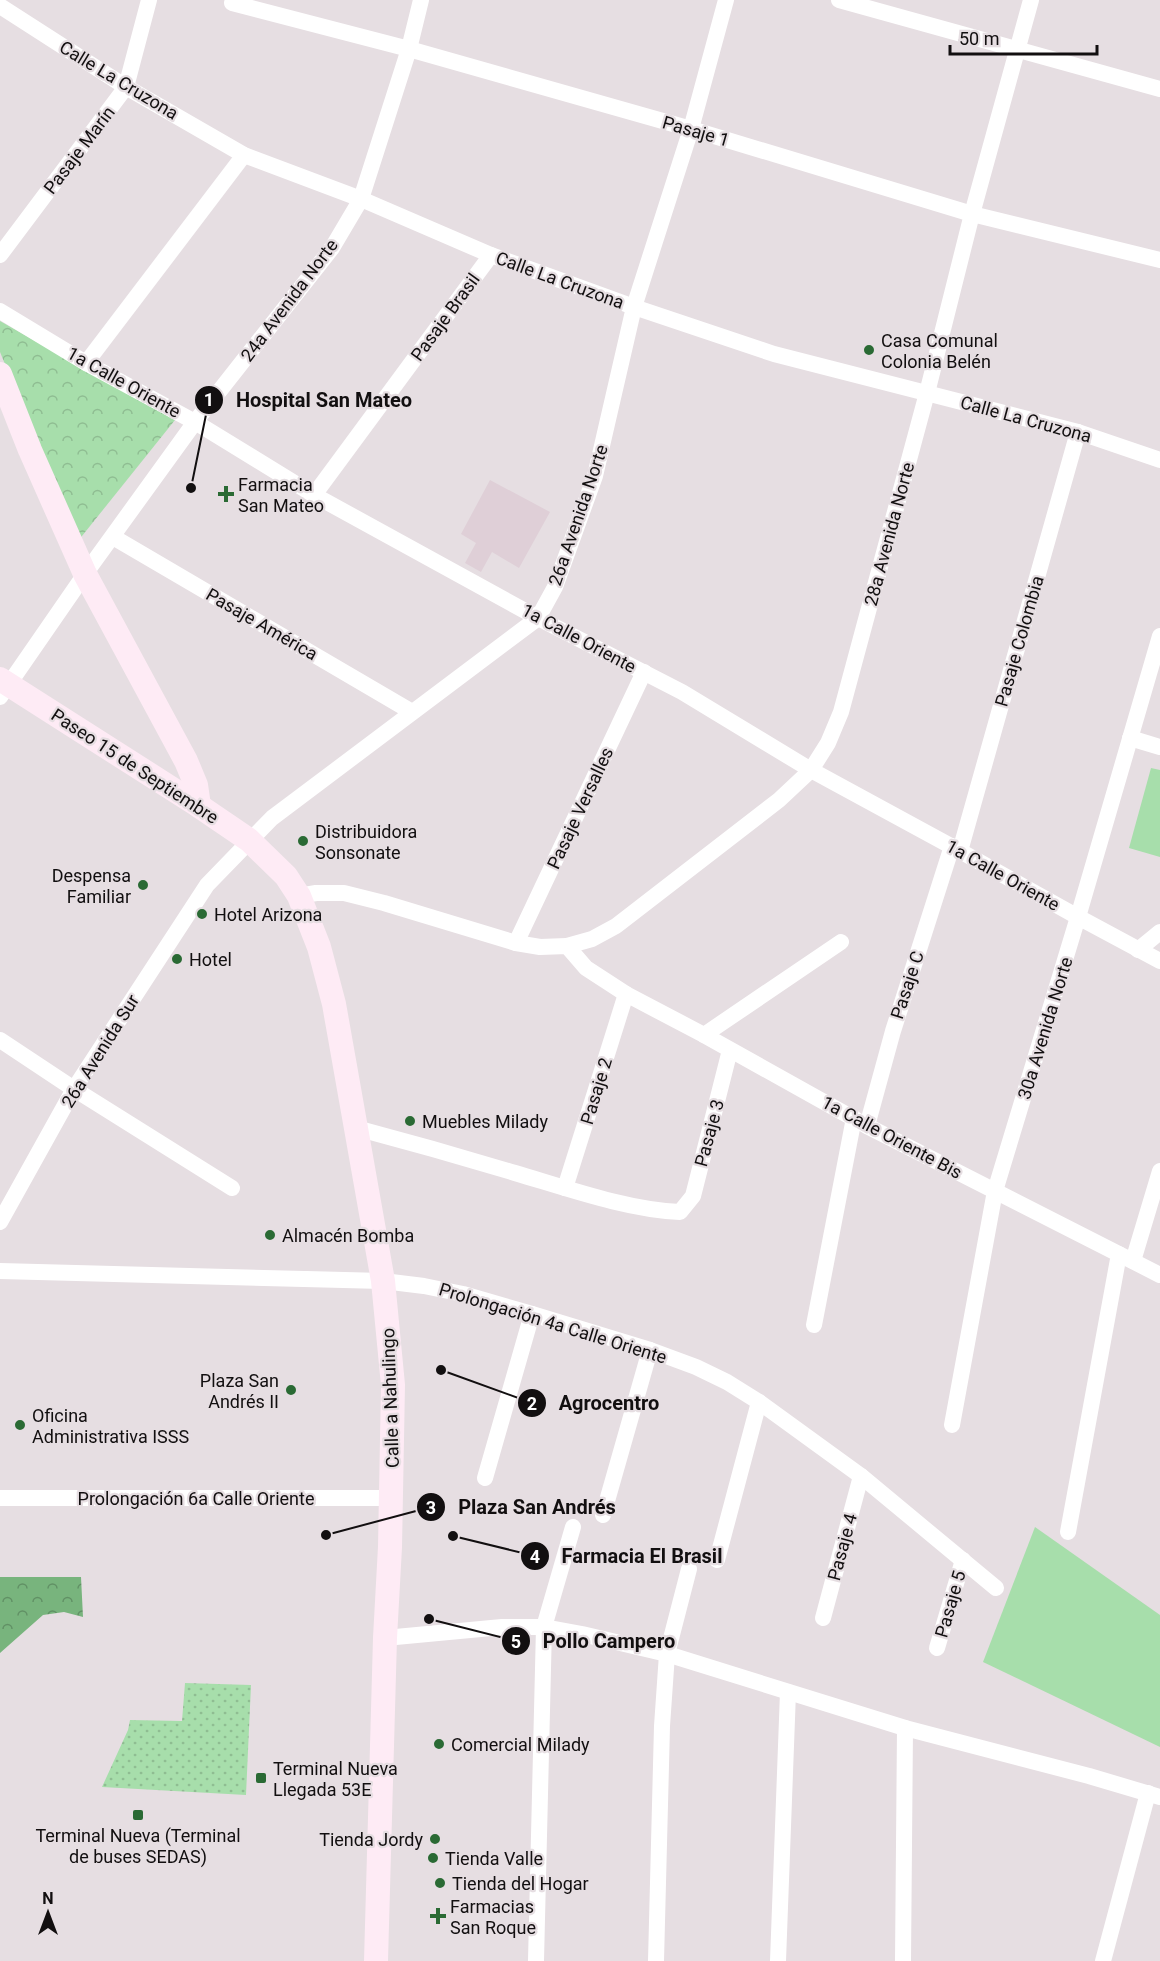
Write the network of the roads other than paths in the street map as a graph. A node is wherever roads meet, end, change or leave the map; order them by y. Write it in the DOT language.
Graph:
graph roads {
  1 [pos="149,0"];
  2 [pos="421,0"];
  3 [pos="726,0"];
  4 [pos="838,0"];
  5 [pos="1031,0"];
  6 [pos="232,3"];
  7 [pos="0,6"];
  8 [pos="409,49"];
  9 [pos="1017,50"];
  10 [pos="126,87"];
  11 [pos="1160,88"];
  12 [pos="691,129"];
  13 [pos="244,154"];
  14 [pos="361,199"];
  15 [pos="972,214"];
  16 [pos="0,255"];
  17 [pos="491,255"];
  18 [pos="1160,260"];
  19 [pos="634,307"];
  20 [pos="0,311"];
  21 [pos="86,363"];
  22 [pos="0,374"];
  23 [pos="927,393"];
  24 [pos="195,422"];
  25 [pos="1078,432"];
  26 [pos="1160,460"];
  27 [pos="314,495"];
  28 [pos="112,537"];
  29 [pos="85,574"];
  30 [pos="538,618"];
  31 [pos="1160,636"];
  32 [pos="644,672"];
  33 [pos="3,687"];
  34 [pos="412,712"];
  35 [pos="1130,738"];
  36 [pos="1160,747"];
  37 [pos="810,770"];
  38 [pos="199,806"];
  39 [pos="249,840"];
  40 [pos="956,848"];
  41 [pos="267,858"];
  42 [pos="207,885"];
  43 [pos="299,896"];
  44 [pos="1078,917"];
  45 [pos="1160,932"];
  46 [pos="842,942"];
  47 [pos="516,943"];
  48 [pos="567,946"];
  49 [pos="1138,950"];
  50 [pos="1160,961"];
  51 [pos="626,994"];
  52 [pos="704,1035"];
  53 [pos="0,1040"];
  54 [pos="730,1050"];
  55 [pos="74,1089"];
  56 [pos="860,1122"];
  57 [pos="356,1128"];
  58 [pos="1160,1171"];
  59 [pos="232,1188"];
  60 [pos="565,1188"];
  61 [pos="995,1191"];
  62 [pos="0,1222"];
  63 [pos="1126,1258"];
  64 [pos="0,1271"];
  65 [pos="1160,1275"];
  66 [pos="383,1281"];
  67 [pos="532,1314"];
  68 [pos="814,1325"];
  69 [pos="650,1350"];
  70 [pos="759,1402"];
  71 [pos="951,1425"];
  72 [pos="861,1476"];
  73 [pos="485,1478"];
  74 [pos="0,1498"];
  75 [pos="392,1498"];
  76 [pos="603,1515"];
  77 [pos="573,1527"];
  78 [pos="1068,1532"];
  79 [pos="717,1560"];
  80 [pos="963,1560"];
  81 [pos="689,1569"];
  82 [pos="996,1588"];
  83 [pos="823,1618"];
  84 [pos="544,1627"];
  85 [pos="385,1638"];
  86 [pos="937,1648"];
  87 [pos="667,1654"];
  88 [pos="788,1692"];
  89 [pos="905,1728"];
  90 [pos="1154,1795"];
  91 [pos="376,1961"];
  92 [pos="536,1961"];
  93 [pos="656,1961"];
  94 [pos="778,1961"];
  95 [pos="903,1961"];
  96 [pos="1103,1961"];
  1 -- 10 [label="street, Pasaje Marín"];
  2 -- 8 [label="street, 24a Avenida Norte"];
  3 -- 12 [label="street, 26a Avenida Norte"];
  4 -- 9 [label="street"];
  5 -- 9 [label="street, 28a Avenida Norte"];
  6 -- 8 [label="street, Pasaje 1"];
  7 -- 10 [label="street, Calle La Cruzona"];
  8 -- 12 [label="street, Pasaje 1"];
  8 -- 14 [label="street, 24a Avenida Norte"];
  9 -- 11 [label="street"];
  9 -- 15 [label="street, 28a Avenida Norte"];
  10 -- 13 [label="street, Calle La Cruzona"];
  10 -- 16 [label="street, Pasaje Marín"];
  12 -- 15 [label="street, Pasaje 1"];
  12 -- 19 [label="street, 26a Avenida Norte"];
  13 -- 14 [label="street, Calle La Cruzona"];
  13 -- 21 [label="street"];
  14 -- 17 [label="street, Calle La Cruzona"];
  14 -- 24 [label="street, 24a Avenida Norte"];
  15 -- 18 [label="street, Pasaje 1"];
  15 -- 23 [label="street, 28a Avenida Norte"];
  17 -- 19 [label="street, Calle La Cruzona"];
  17 -- 27 [label="street, Pasaje Brasil"];
  19 -- 23 [label="street, Calle La Cruzona"];
  19 -- 30 [label="street, 26a Avenida Norte"];
  20 -- 21 [label="street, 1a Calle Oriente"];
  21 -- 24 [label="street, 1a Calle Oriente"];
  22 -- 29 [label="street"];
  23 -- 25 [label="street, Calle La Cruzona"];
  23 -- 37 [label="street, 28a Avenida Norte"];
  24 -- 27 [label="street, 1a Calle Oriente"];
  24 -- 28 [label="street, 24a Avenida Norte"];
  25 -- 26 [label="street, Calle La Cruzona"];
  25 -- 40 [label="street, Pasaje Colombia"];
  27 -- 30 [label="street, 1a Calle Oriente"];
  28 -- 29 [label="street, 24a Avenida Norte"];
  28 -- 34 [label="street, Pasaje América"];
  29 -- 33 [label="street, 24a Avenida Norte"];
  29 -- 38 [label="street"];
  30 -- 32 [label="street, 1a Calle Oriente"];
  30 -- 34 [label="street, 26a Avenida Norte"];
  31 -- 35 [label="street, 30a Avenida Norte"];
  32 -- 37 [label="street, 1a Calle Oriente"];
  32 -- 47 [label="street, Pasaje Versalles"];
  33 -- 38 [label="street, Paseo 15 de Septiembre"];
  34 -- 39 [label="street, 26a Avenida Norte"];
  35 -- 36 [label="street"];
  35 -- 44 [label="street, 30a Avenida Norte"];
  37 -- 40 [label="street, 1a Calle Oriente"];
  37 -- 48 [label="street, 28a Avenida Norte"];
  38 -- 39 [label="street, Paseo 15 de Septiembre"];
  39 -- 41 [label="street, Paseo 15 de Septiembre"];
  39 -- 42 [label="street, 26a Avenida Norte"];
  40 -- 44 [label="street, 1a Calle Oriente"];
  40 -- 56 [label="street, Pasaje C"];
  41 -- 43 [label="street, Calle a Nahulingo"];
  42 -- 55 [label="street, 26a Avenida Sur"];
  43 -- 47 [label="street, 28a Avenida Norte"];
  43 -- 57 [label="street, Calle a Nahulingo"];
  44 -- 49 [label="street, 1a Calle Oriente"];
  44 -- 61 [label="street, 30a Avenida Norte"];
  45 -- 49 [label="street"];
  46 -- 52 [label="street"];
  47 -- 48 [label="street, 28a Avenida Norte"];
  48 -- 51 [label="street, 1a Calle Oriente Bis"];
  49 -- 50 [label="street, 1a Calle Oriente"];
  51 -- 52 [label="street, 1a Calle Oriente Bis"];
  51 -- 60 [label="street, Pasaje 2"];
  52 -- 54 [label="street, 1a Calle Oriente Bis"];
  53 -- 55 [label="street"];
  54 -- 56 [label="street, 1a Calle Oriente Bis"];
  54 -- 60 [label="street, Pasaje 3"];
  55 -- 59 [label="street"];
  55 -- 62 [label="street, 26a Avenida Sur"];
  56 -- 61 [label="street, 1a Calle Oriente Bis"];
  56 -- 68 [label="street, Pasaje C"];
  57 -- 60 [label="street"];
  57 -- 66 [label="street, Calle a Nahulingo"];
  58 -- 63 [label="street"];
  61 -- 63 [label="street, 1a Calle Oriente Bis"];
  61 -- 71 [label="street, 30a Avenida Norte"];
  63 -- 65 [label="street, 1a Calle Oriente Bis"];
  63 -- 78 [label="street"];
  64 -- 66 [label="street, Prolongación 4a Calle Oriente"];
  66 -- 67 [label="street, Prolongación 4a Calle Oriente"];
  66 -- 75 [label="street, Calle a Nahulingo"];
  67 -- 69 [label="street, Prolongación 4a Calle Oriente"];
  67 -- 73 [label="street"];
  69 -- 70 [label="street, Prolongación 4a Calle Oriente"];
  69 -- 76 [label="street"];
  70 -- 72 [label="street, Prolongación 4a Calle Oriente"];
  70 -- 79 [label="street"];
  72 -- 80 [label="street, Prolongación 4a Calle Oriente"];
  72 -- 83 [label="street, Pasaje 4"];
  74 -- 75 [label="street, Prolongación 6a Calle Oriente"];
  75 -- 85 [label="street, Calle a Nahulingo"];
  77 -- 84 [label="street"];
  80 -- 82 [label="street, Prolongación 4a Calle Oriente"];
  80 -- 86 [label="street, Pasaje 5"];
  81 -- 87 [label="street"];
  84 -- 85 [label="street"];
  84 -- 87 [label="street"];
  84 -- 92 [label="street"];
  85 -- 91 [label="street, Calle a Nahulingo"];
  87 -- 88 [label="street"];
  87 -- 93 [label="street"];
  88 -- 89 [label="street"];
  88 -- 94 [label="street"];
  89 -- 90 [label="street"];
  89 -- 95 [label="street"];
  90 -- 96 [label="street"];
}
